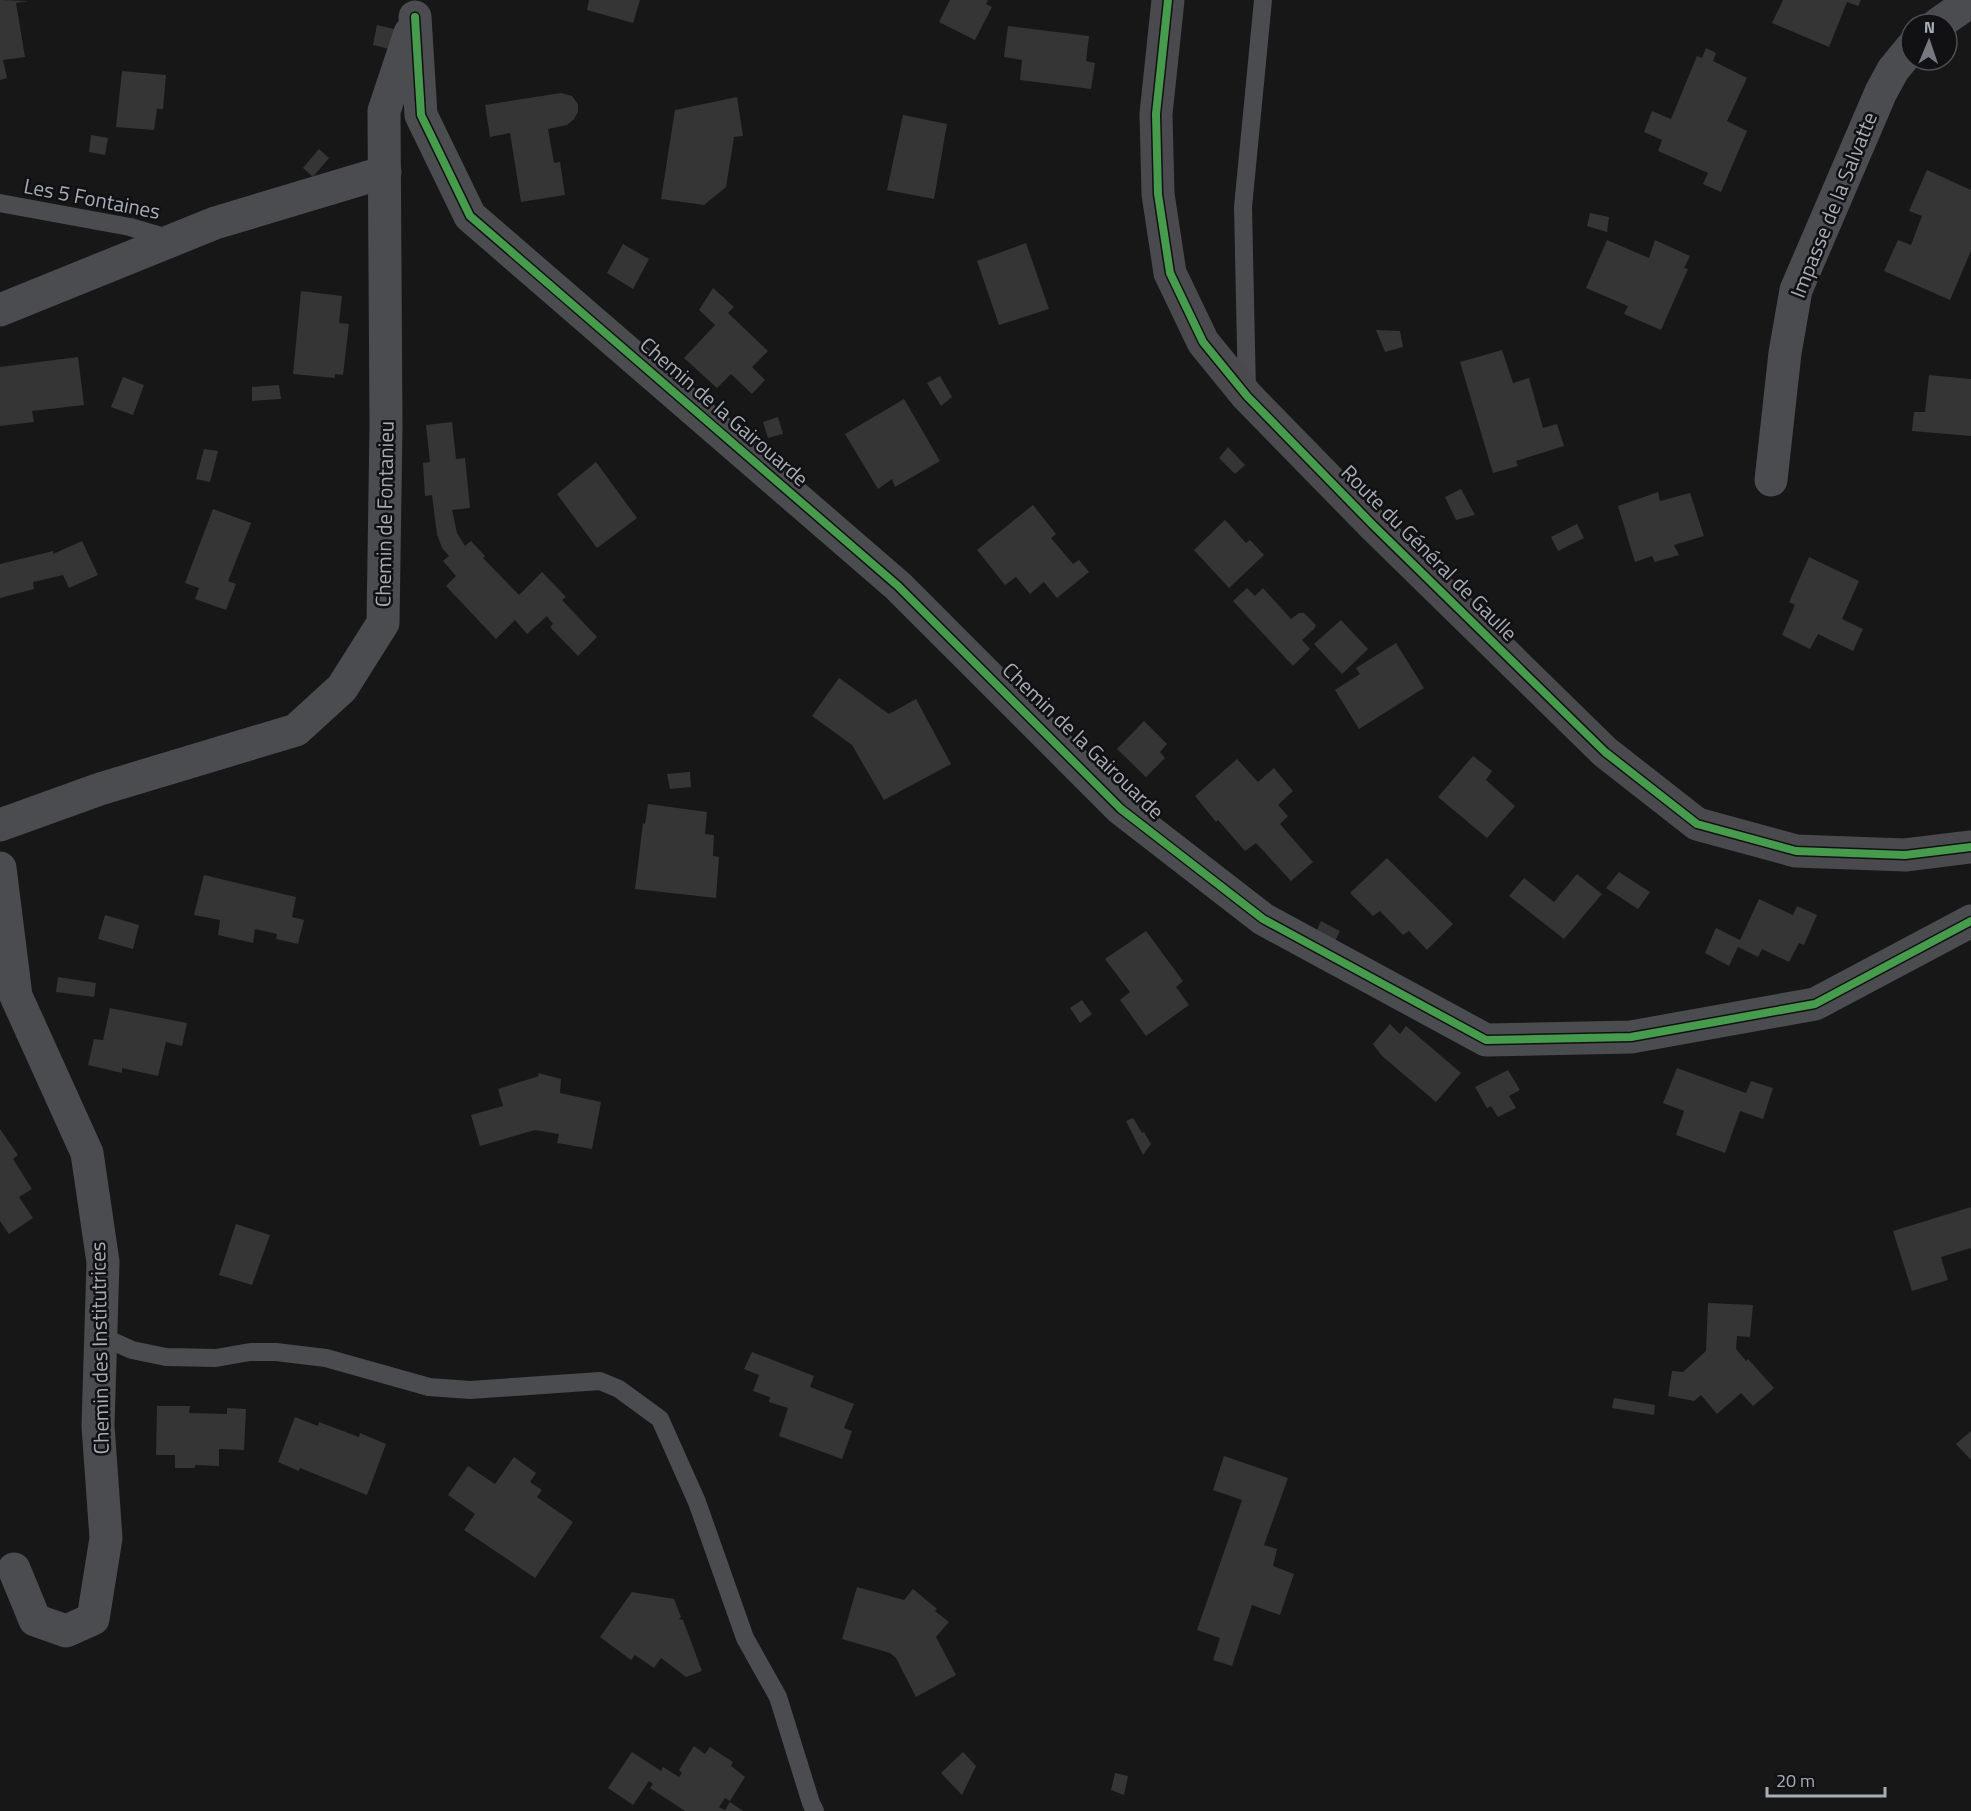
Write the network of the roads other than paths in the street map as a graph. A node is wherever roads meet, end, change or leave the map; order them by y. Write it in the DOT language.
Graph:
graph roads {
  1 [pos="1168,0"];
  2 [pos="1263,0"];
  3 [pos="1971,1"];
  4 [pos="421,9"];
  5 [pos="1955,12"];
  6 [pos="1899,63"];
  7 [pos="385,172"];
  8 [pos="0,203"];
  9 [pos="175,239"];
  10 [pos="0,310"];
  11 [pos="1247,396"];
  12 [pos="1771,480"];
  13 [pos="0,825"];
  14 [pos="1971,847"];
  15 [pos="0,868"];
  16 [pos="1971,921"];
  17 [pos="101,1336"];
  18 [pos="14,1569"];
  19 [pos="815,1811"];
  1 -- 11 [label="street, Route du Général de Gaulle"];
  2 -- 11 [label="lane"];
  3 -- 5 [label="street"];
  4 -- 7 [label="street, Chemin de Fontanieu"];
  4 -- 16 [label="street, Chemin de la Gairouarde"];
  6 -- 12 [label="street, Impasse de la Salvatte"];
  7 -- 9 [label="street"];
  7 -- 13 [label="street, Chemin de Fontanieu"];
  8 -- 9 [label="lane, Les 5 Fontaines"];
  9 -- 10 [label="street"];
  11 -- 14 [label="street, Route du Général de Gaulle"];
  15 -- 17 [label="street, Chemin des Institutrices"];
  17 -- 18 [label="street, Chemin des Institutrices"];
  17 -- 19 [label="lane"];
}
